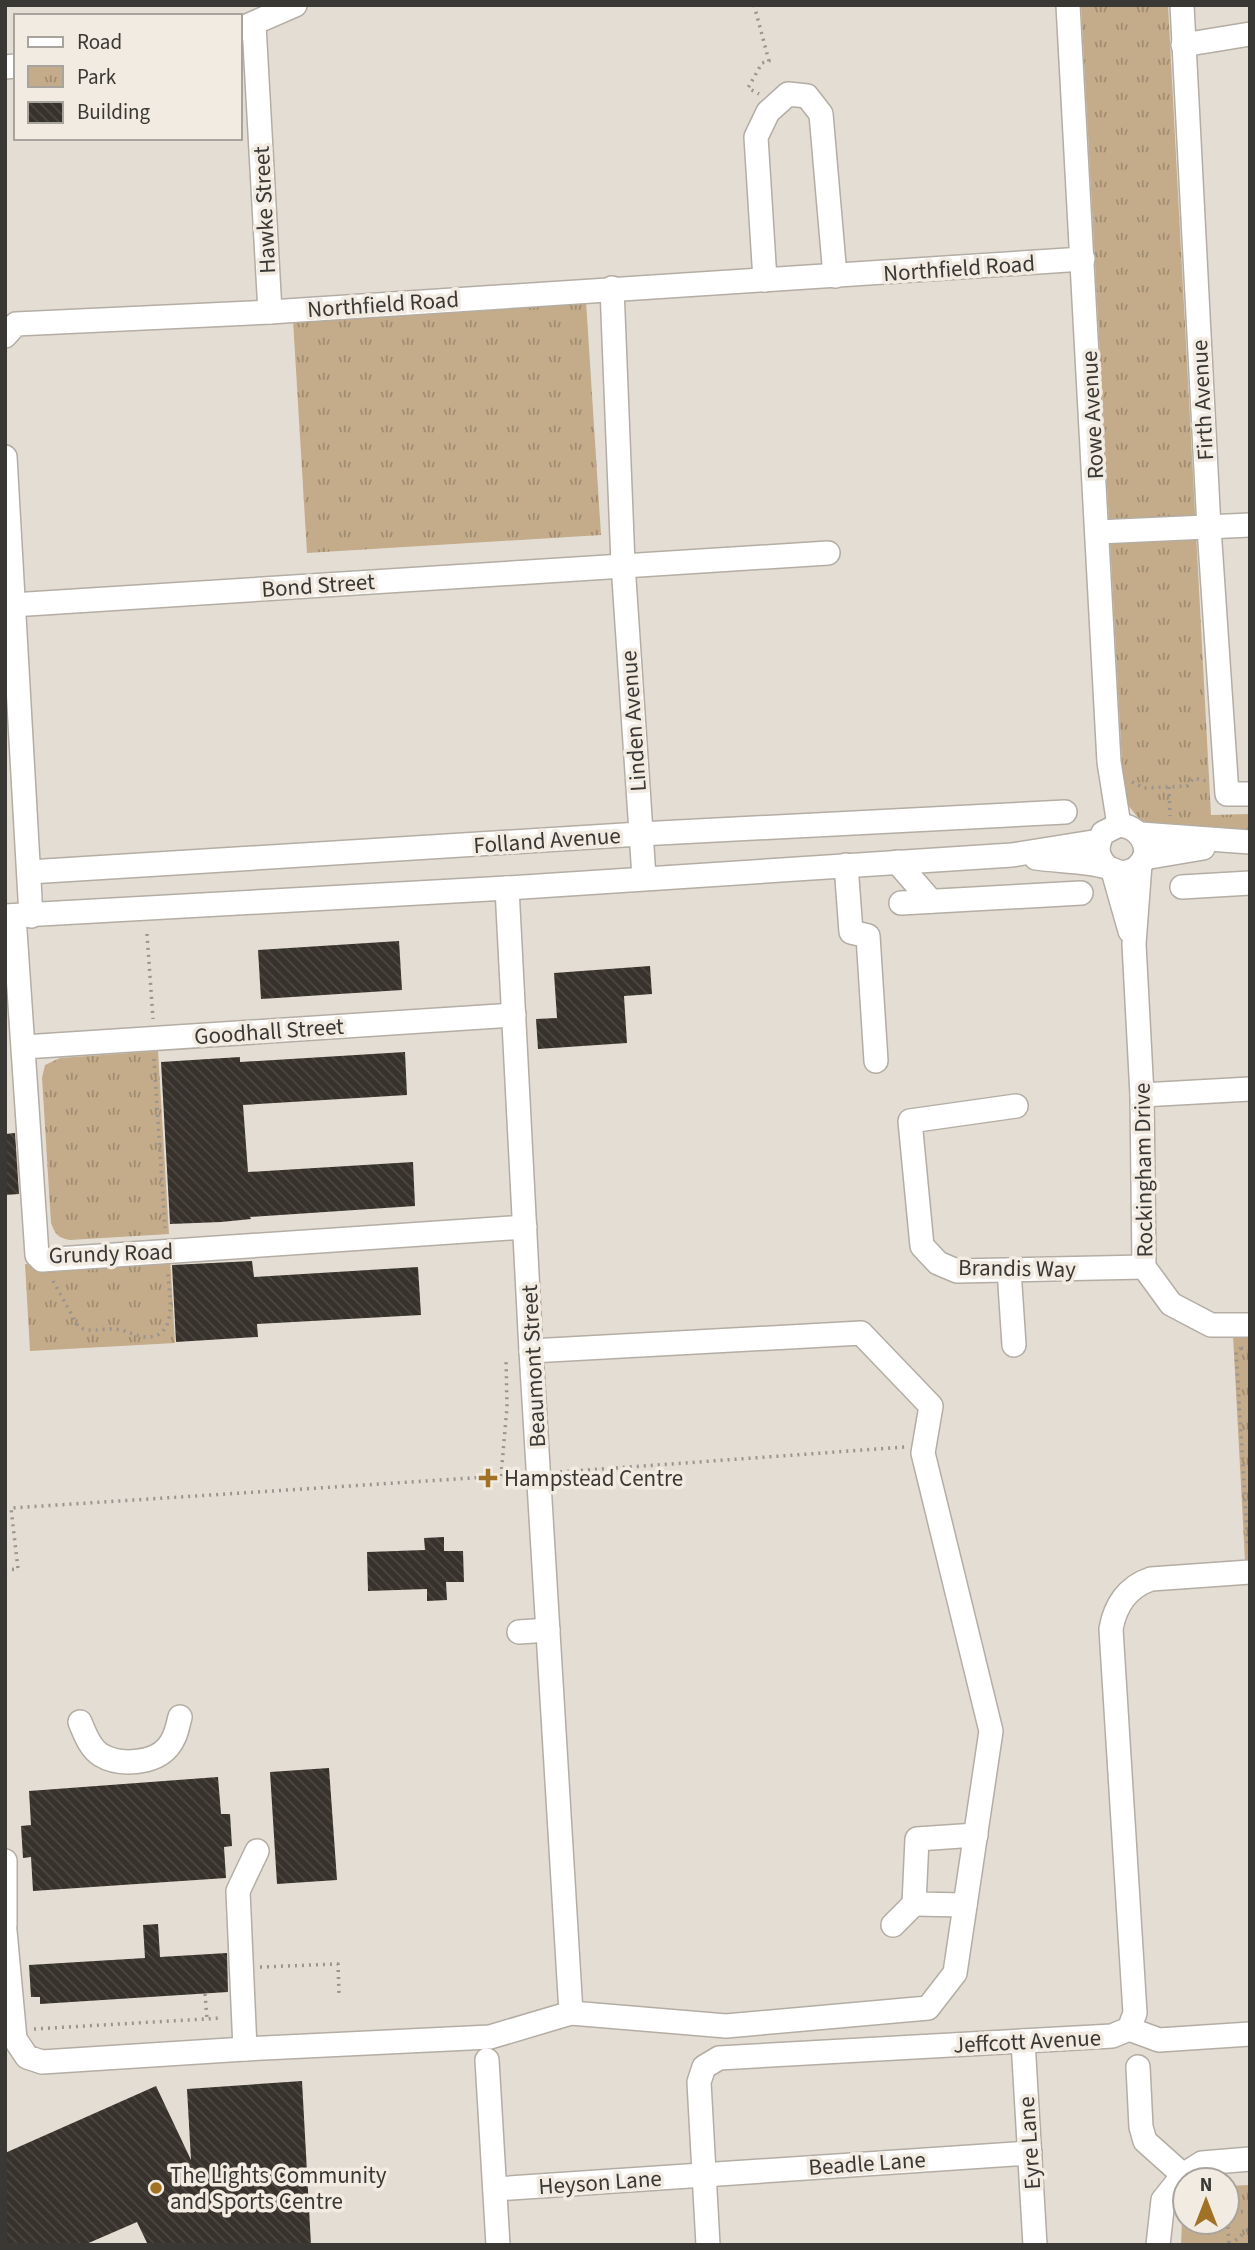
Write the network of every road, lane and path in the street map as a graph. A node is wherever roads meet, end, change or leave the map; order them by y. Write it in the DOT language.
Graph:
graph roads {
  1 [pos="295,5"];
  2 [pos="754,5"];
  3 [pos="1068,5"];
  4 [pos="1181,5"];
  5 [pos="247,27"];
  6 [pos="1250,34"];
  7 [pos="1183,45"];
  8 [pos="777,104"];
  9 [pos="1083,259"];
  10 [pos="835,276"];
  11 [pos="765,280"];
  12 [pos="612,288"];
  13 [pos="270,312"];
  14 [pos="5,336"];
  15 [pos="5,457"];
  16 [pos="6,478"];
  17 [pos="1250,525"];
  18 [pos="1209,528"];
  19 [pos="1098,532"];
  20 [pos="828,553"];
  21 [pos="623,564"];
  22 [pos="12,605"];
  23 [pos="1127,779"];
  24 [pos="1169,787"];
  25 [pos="1230,790"];
  26 [pos="1065,812"];
  27 [pos="1119,825"];
  28 [pos="1171,828"];
  29 [pos="640,834"];
  30 [pos="1141,834"];
  31 [pos="1099,841"];
  32 [pos="1243,842"];
  33 [pos="1193,850"];
  34 [pos="1012,855"];
  35 [pos="1054,860"];
  36 [pos="1142,861"];
  37 [pos="897,862"];
  38 [pos="846,865"];
  39 [pos="1110,869"];
  40 [pos="29,872"];
  41 [pos="644,877"];
  42 [pos="1250,883"];
  43 [pos="1221,885"];
  44 [pos="1182,887"];
  45 [pos="507,888"];
  46 [pos="1082,893"];
  47 [pos="1031,896"];
  48 [pos="931,901"];
  49 [pos="901,903"];
  50 [pos="17,916"];
  51 [pos="147,934"];
  52 [pos="1134,944"];
  53 [pos="514,1016"];
  54 [pos="153,1023"];
  55 [pos="24,1047"];
  56 [pos="154,1058"];
  57 [pos="876,1061"];
  58 [pos="1250,1088"];
  59 [pos="1142,1095"];
  60 [pos="1016,1106"];
  61 [pos="525,1227"];
  62 [pos="165,1228"];
  63 [pos="167,1262"];
  64 [pos="1144,1267"];
  65 [pos="1009,1270"];
  66 [pos="47,1272"];
  67 [pos="1250,1325"];
  68 [pos="1014,1345"];
  69 [pos="1241,1348"];
  70 [pos="531,1351"];
  71 [pos="506,1358"];
  72 [pos="925,1445"];
  73 [pos="539,1474"];
  74 [pos="501,1476"];
  75 [pos="1248,1548"];
  76 [pos="5,1570"];
  77 [pos="1250,1572"];
  78 [pos="548,1630"];
  79 [pos="519,1632"];
  80 [pos="180,1717"];
  81 [pos="80,1722"];
  82 [pos="976,1835"];
  83 [pos="257,1851"];
  84 [pos="5,1861"];
  85 [pos="914,1904"];
  86 [pos="965,1905"];
  87 [pos="5,1925"];
  88 [pos="893,1925"];
  89 [pos="5,1931"];
  90 [pos="250,1968"];
  91 [pos="205,1994"];
  92 [pos="339,1994"];
  93 [pos="571,2013"];
  94 [pos="244,2016"];
  95 [pos="206,2019"];
  96 [pos="1129,2029"];
  97 [pos="10,2031"];
  98 [pos="1250,2034"];
  99 [pos="1023,2041"];
  100 [pos="246,2049"];
  101 [pos="487,2060"];
  102 [pos="1138,2067"];
  103 [pos="1030,2153"];
  104 [pos="1250,2159"];
  105 [pos="1173,2166"];
  106 [pos="1197,2166"];
  107 [pos="704,2174"];
  108 [pos="495,2189"];
  109 [pos="1171,2190"];
  110 [pos="1250,2228"];
  111 [pos="498,2245"];
  112 [pos="708,2245"];
  113 [pos="1035,2245"];
  114 [pos="1158,2245"];
  115 [pos="1230,2245"];
  1 -- 5 [label="street"];
  2 -- 8 [label="path"];
  3 -- 9 [label="street, Rowe Avenue"];
  4 -- 7 [label="street, Firth Avenue"];
  5 -- 13 [label="street, Hawke Street"];
  6 -- 7 [label="street"];
  7 -- 18 [label="street, Firth Avenue"];
  8 -- 10 [label="street"];
  8 -- 11 [label="street"];
  9 -- 10 [label="street, Northfield Road"];
  9 -- 19 [label="street, Rowe Avenue"];
  10 -- 11 [label="street, Northfield Road"];
  11 -- 12 [label="street, Northfield Road"];
  12 -- 13 [label="street, Northfield Road"];
  12 -- 21 [label="street, Linden Avenue"];
  13 -- 14 [label="street, Northfield Road"];
  15 -- 16 [label="street"];
  16 -- 22 [label="street"];
  17 -- 18 [label="street"];
  18 -- 19 [label="street"];
  18 -- 25 [label="street, Firth Avenue"];
  19 -- 27 [label="street, Rowe Avenue"];
  20 -- 21 [label="street"];
  21 -- 22 [label="street, Bond Street"];
  21 -- 29 [label="street, Linden Avenue"];
  22 -- 40 [label="street"];
  23 -- 24 [label="path"];
  24 -- 25 [label="path"];
  24 -- 28 [label="path"];
  26 -- 29 [label="street, Folland Avenue"];
  27 -- 30 [label="street"];
  27 -- 31 [label="street"];
  29 -- 40 [label="street, Folland Avenue"];
  29 -- 41 [label="street, Linden Avenue"];
  30 -- 32 [label="street"];
  30 -- 36 [label="street"];
  31 -- 34 [label="street, Folland Avenue"];
  31 -- 39 [label="street"];
  32 -- 33 [label="street"];
  33 -- 36 [label="street"];
  33 -- 43 [label="street"];
  34 -- 35 [label="street, Folland Avenue"];
  34 -- 37 [label="street, Folland Avenue"];
  35 -- 39 [label="street, Folland Avenue"];
  35 -- 47 [label="street"];
  36 -- 39 [label="street"];
  36 -- 52 [label="street, Rockingham Drive"];
  37 -- 38 [label="street, Folland Avenue"];
  37 -- 48 [label="street"];
  38 -- 41 [label="street, Folland Avenue"];
  38 -- 57 [label="street"];
  39 -- 52 [label="street, Rockingham Drive"];
  40 -- 50 [label="street"];
  41 -- 45 [label="street, Folland Avenue"];
  42 -- 43 [label="street"];
  43 -- 44 [label="street"];
  45 -- 50 [label="street, Folland Avenue"];
  45 -- 53 [label="street, Beaumont Street"];
  46 -- 47 [label="street"];
  47 -- 48 [label="street"];
  48 -- 49 [label="street"];
  50 -- 55 [label="street, Grundy Road"];
  51 -- 54 [label="path"];
  52 -- 59 [label="street, Rockingham Drive"];
  53 -- 55 [label="street, Goodhall Street"];
  53 -- 61 [label="street, Beaumont Street"];
  55 -- 61 [label="street, Grundy Road"];
  56 -- 62 [label="path"];
  58 -- 59 [label="street"];
  59 -- 64 [label="street, Rockingham Drive"];
  60 -- 65 [label="street, Brandis Way"];
  61 -- 70 [label="street, Beaumont Street"];
  63 -- 66 [label="path"];
  64 -- 65 [label="street, Brandis Way"];
  64 -- 67 [label="street, Rockingham Drive"];
  65 -- 68 [label="street"];
  69 -- 75 [label="path"];
  70 -- 72 [label="street"];
  70 -- 73 [label="street, Beaumont Street"];
  71 -- 74 [label="path"];
  72 -- 73 [label="path"];
  72 -- 82 [label="street"];
  73 -- 74 [label="path"];
  73 -- 78 [label="street, Beaumont Street"];
  74 -- 76 [label="path"];
  77 -- 96 [label="street, Jeffcott Avenue"];
  78 -- 79 [label="street"];
  78 -- 93 [label="street, Beaumont Street"];
  80 -- 81 [label="street"];
  82 -- 85 [label="street"];
  82 -- 86 [label="street"];
  83 -- 94 [label="street"];
  84 -- 87 [label="street"];
  85 -- 86 [label="street"];
  85 -- 88 [label="street"];
  86 -- 93 [label="street"];
  89 -- 97 [label="street"];
  90 -- 92 [label="path"];
  91 -- 95 [label="path"];
  93 -- 100 [label="street"];
  94 -- 95 [label="path"];
  94 -- 100 [label="street"];
  95 -- 97 [label="path"];
  96 -- 98 [label="street"];
  96 -- 99 [label="street, Jeffcott Avenue"];
  97 -- 100 [label="street"];
  99 -- 103 [label="street, Eyre Lane"];
  99 -- 107 [label="street, Jeffcott Avenue"];
  101 -- 108 [label="street"];
  102 -- 105 [label="street"];
  103 -- 107 [label="street, Beadle Lane"];
  103 -- 113 [label="street, Eyre Lane"];
  104 -- 106 [label="street"];
  107 -- 108 [label="street, Heyson Lane"];
  107 -- 112 [label="street, Jeffcott Avenue"];
  108 -- 111 [label="street"];
  109 -- 114 [label="street"];
  110 -- 115 [label="path"];
}
